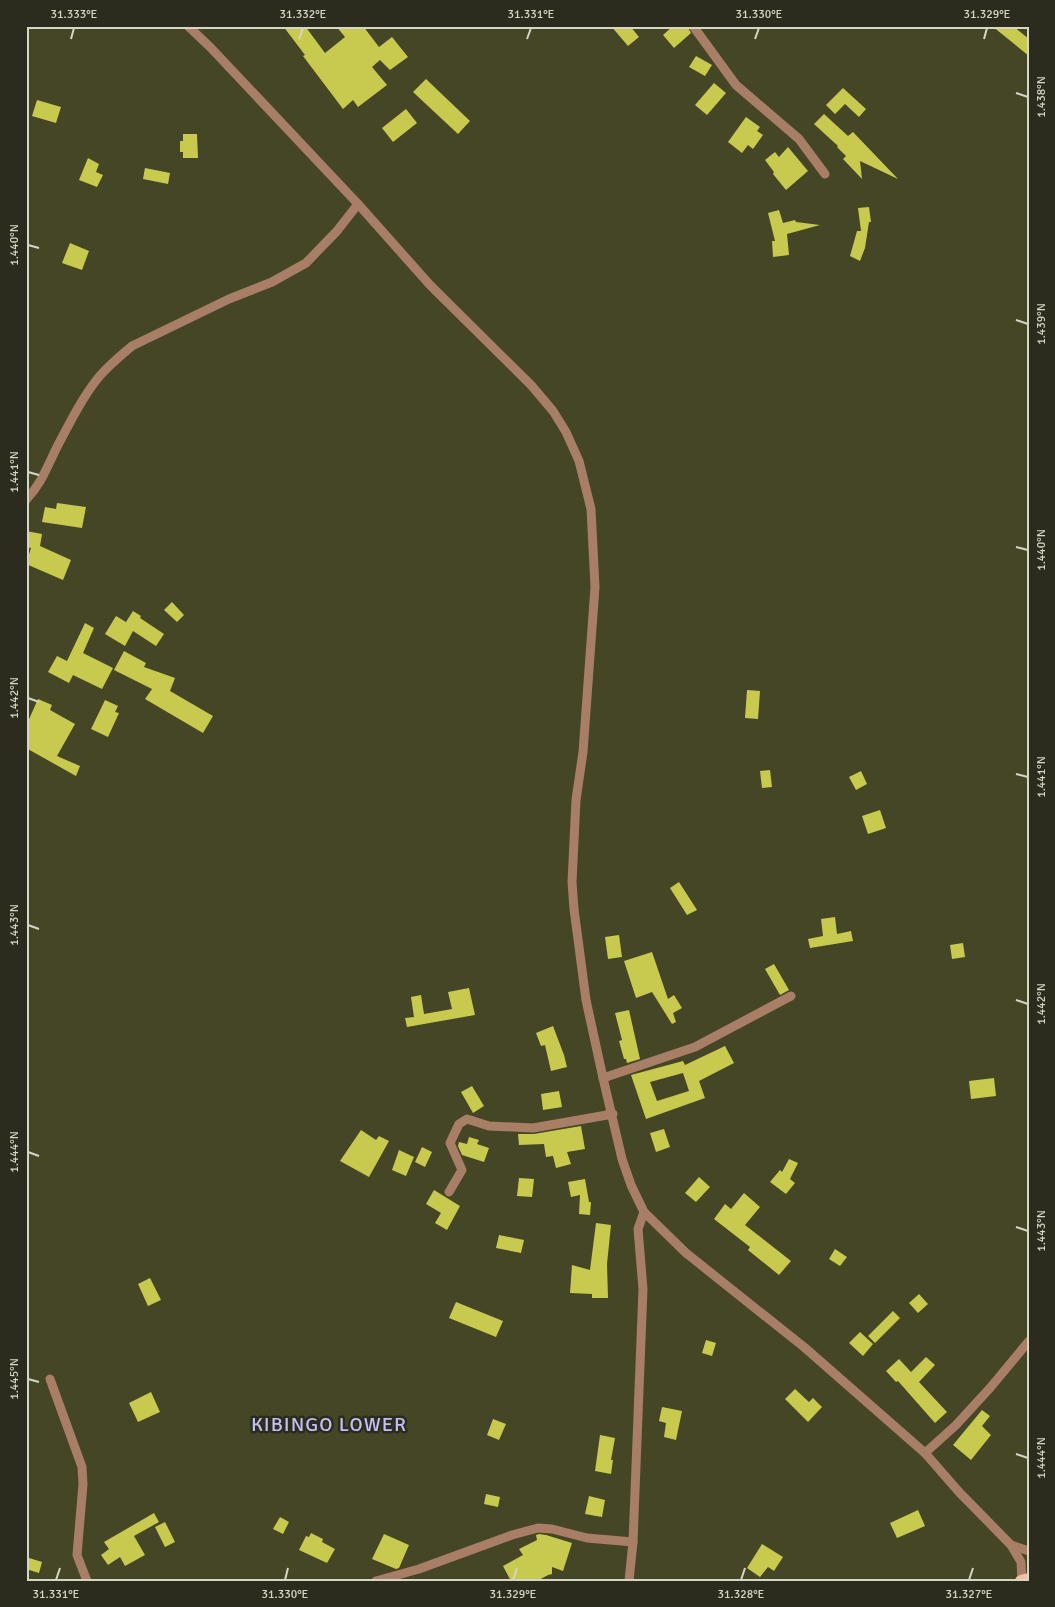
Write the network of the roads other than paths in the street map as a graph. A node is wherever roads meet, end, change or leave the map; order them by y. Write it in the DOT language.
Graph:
graph roads {
  1 [pos="188,26"];
  2 [pos="693,26"];
  3 [pos="825,174"];
  4 [pos="358,204"];
  5 [pos="26,500"];
  6 [pos="792,996"];
  7 [pos="603,1078"];
  8 [pos="613,1114"];
  9 [pos="449,1192"];
  10 [pos="644,1212"];
  11 [pos="1029,1341"];
  12 [pos="50,1379"];
  13 [pos="925,1453"];
  14 [pos="633,1542"];
  15 [pos="1011,1544"];
  16 [pos="1029,1551"];
  17 [pos="1029,1579"];
  18 [pos="87,1581"];
  19 [pos="376,1581"];
  20 [pos="629,1581"];
  21 [pos="1022,1581"];
  1 -- 4 [label="street"];
  2 -- 3 [label="street"];
  4 -- 5 [label="street"];
  4 -- 7 [label="street"];
  6 -- 7 [label="street"];
  7 -- 8 [label="street"];
  8 -- 9 [label="street"];
  8 -- 10 [label="street"];
  10 -- 13 [label="street"];
  10 -- 14 [label="street"];
  11 -- 13 [label="street"];
  12 -- 18 [label="street"];
  13 -- 15 [label="street"];
  14 -- 19 [label="street"];
  14 -- 20 [label="street"];
  15 -- 16 [label="street"];
  15 -- 21 [label="street"];
  17 -- 21 [label="main road"];
}
